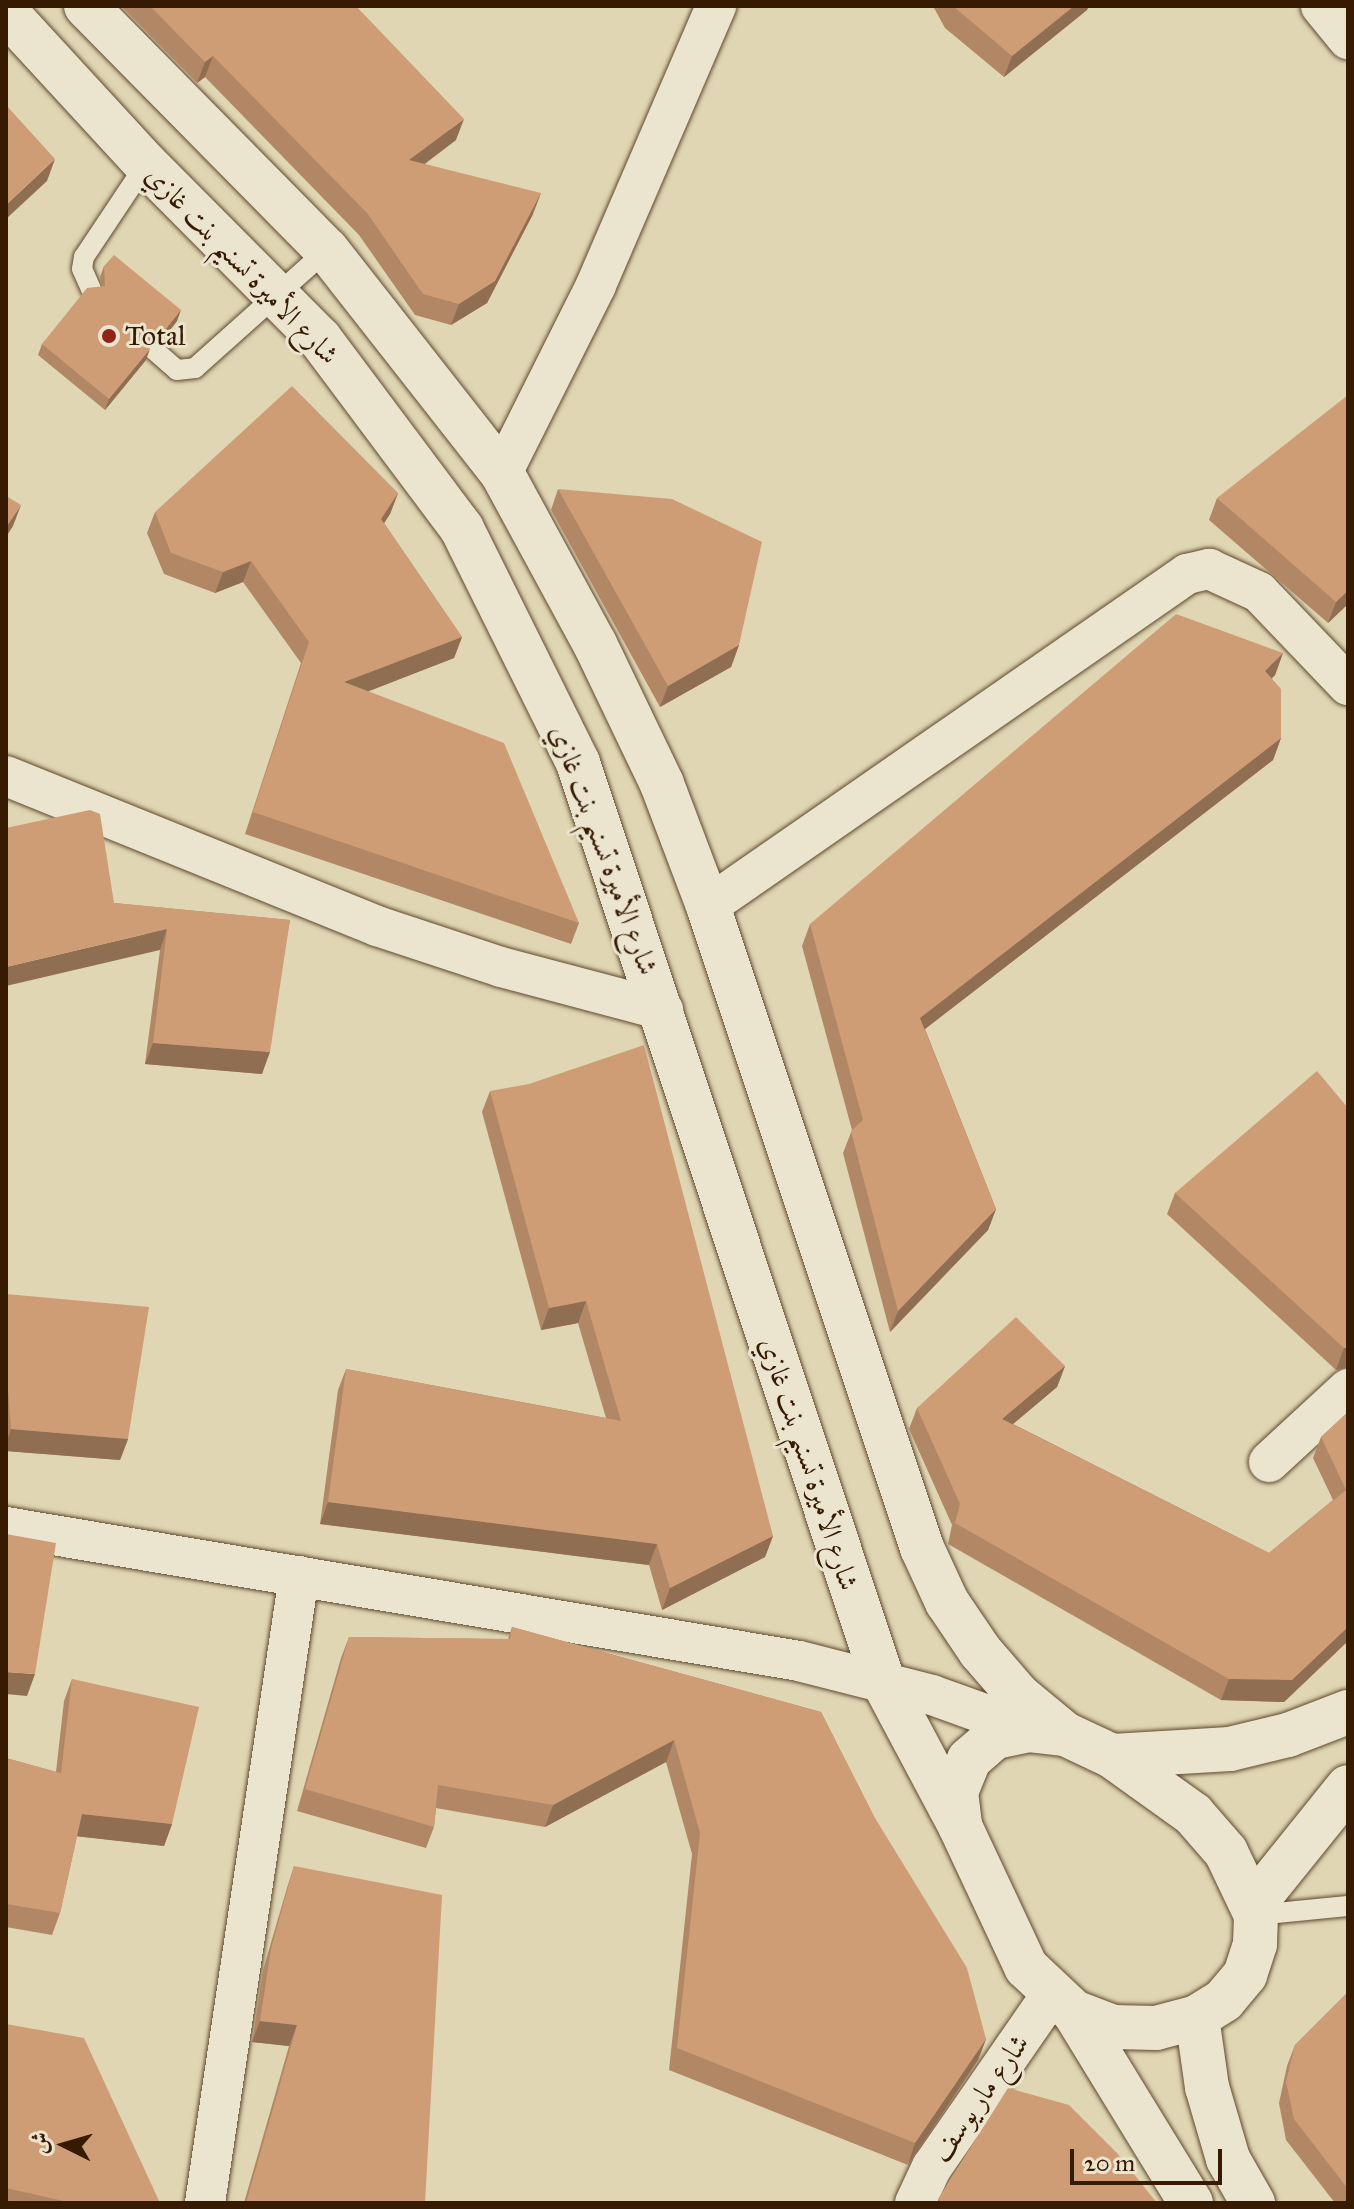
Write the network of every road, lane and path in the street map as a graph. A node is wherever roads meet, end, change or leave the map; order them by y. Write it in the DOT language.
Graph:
graph roads {
  1 [pos="86,6"];
  2 [pos="716,6"];
  3 [pos="1321,6"];
  4 [pos="6,12"];
  5 [pos="1348,39"];
  6 [pos="146,164"];
  7 [pos="327,250"];
  8 [pos="91,289"];
  9 [pos="279,297"];
  10 [pos="154,350"];
  11 [pos="502,473"];
  12 [pos="1348,685"];
  13 [pos="6,776"];
  14 [pos="708,906"];
  15 [pos="663,1010"];
  16 [pos="1348,1389"];
  17 [pos="1269,1462"];
  18 [pos="6,1527"];
  19 [pos="299,1576"];
  20 [pos="883,1681"];
  21 [pos="1348,1712"];
  22 [pos="1047,1732"];
  23 [pos="1112,1756"];
  24 [pos="1348,1787"];
  25 [pos="960,1826"];
  26 [pos="1348,1906"];
  27 [pos="1255,1909"];
  28 [pos="1062,2004"];
  29 [pos="1197,2017"];
  30 [pos="205,2203"];
  31 [pos="915,2203"];
  32 [pos="1191,2203"];
  33 [pos="1253,2203"];
  1 -- 7 [label="main road"];
  2 -- 11 [label="street"];
  3 -- 5 [label="street"];
  4 -- 6 [label="main road, شارع الأميرة تسنيم بنت غازي"];
  6 -- 8 [label="lane"];
  6 -- 9 [label="main road, شارع الأميرة تسنيم بنت غازي"];
  7 -- 9 [label="lane"];
  7 -- 11 [label="main road"];
  9 -- 10 [label="lane"];
  9 -- 15 [label="main road, شارع الأميرة تسنيم بنت غازي"];
  11 -- 14 [label="main road"];
  12 -- 14 [label="street"];
  13 -- 15 [label="street"];
  14 -- 22 [label="main road"];
  15 -- 20 [label="main road, شارع الأميرة تسنيم بنت غازي"];
  16 -- 17 [label="street"];
  18 -- 19 [label="street"];
  19 -- 20 [label="street"];
  19 -- 30 [label="street"];
  20 -- 22 [label="street"];
  20 -- 25 [label="main road, شارع الأميرة تسنيم بنت غازي"];
  21 -- 23 [label="main road"];
  22 -- 23 [label="main road"];
  22 -- 25 [label="main road"];
  23 -- 27 [label="main road"];
  24 -- 27 [label="main road"];
  25 -- 28 [label="main road, شارع الأميرة تسنيم بنت غازي"];
  26 -- 27 [label="lane"];
  27 -- 29 [label="main road"];
  28 -- 29 [label="main road"];
  28 -- 31 [label="street, شارع مار يوسف"];
  28 -- 32 [label="main road, شارع الأميرة تسنيم بنت غازي"];
  29 -- 33 [label="main road"];
}
